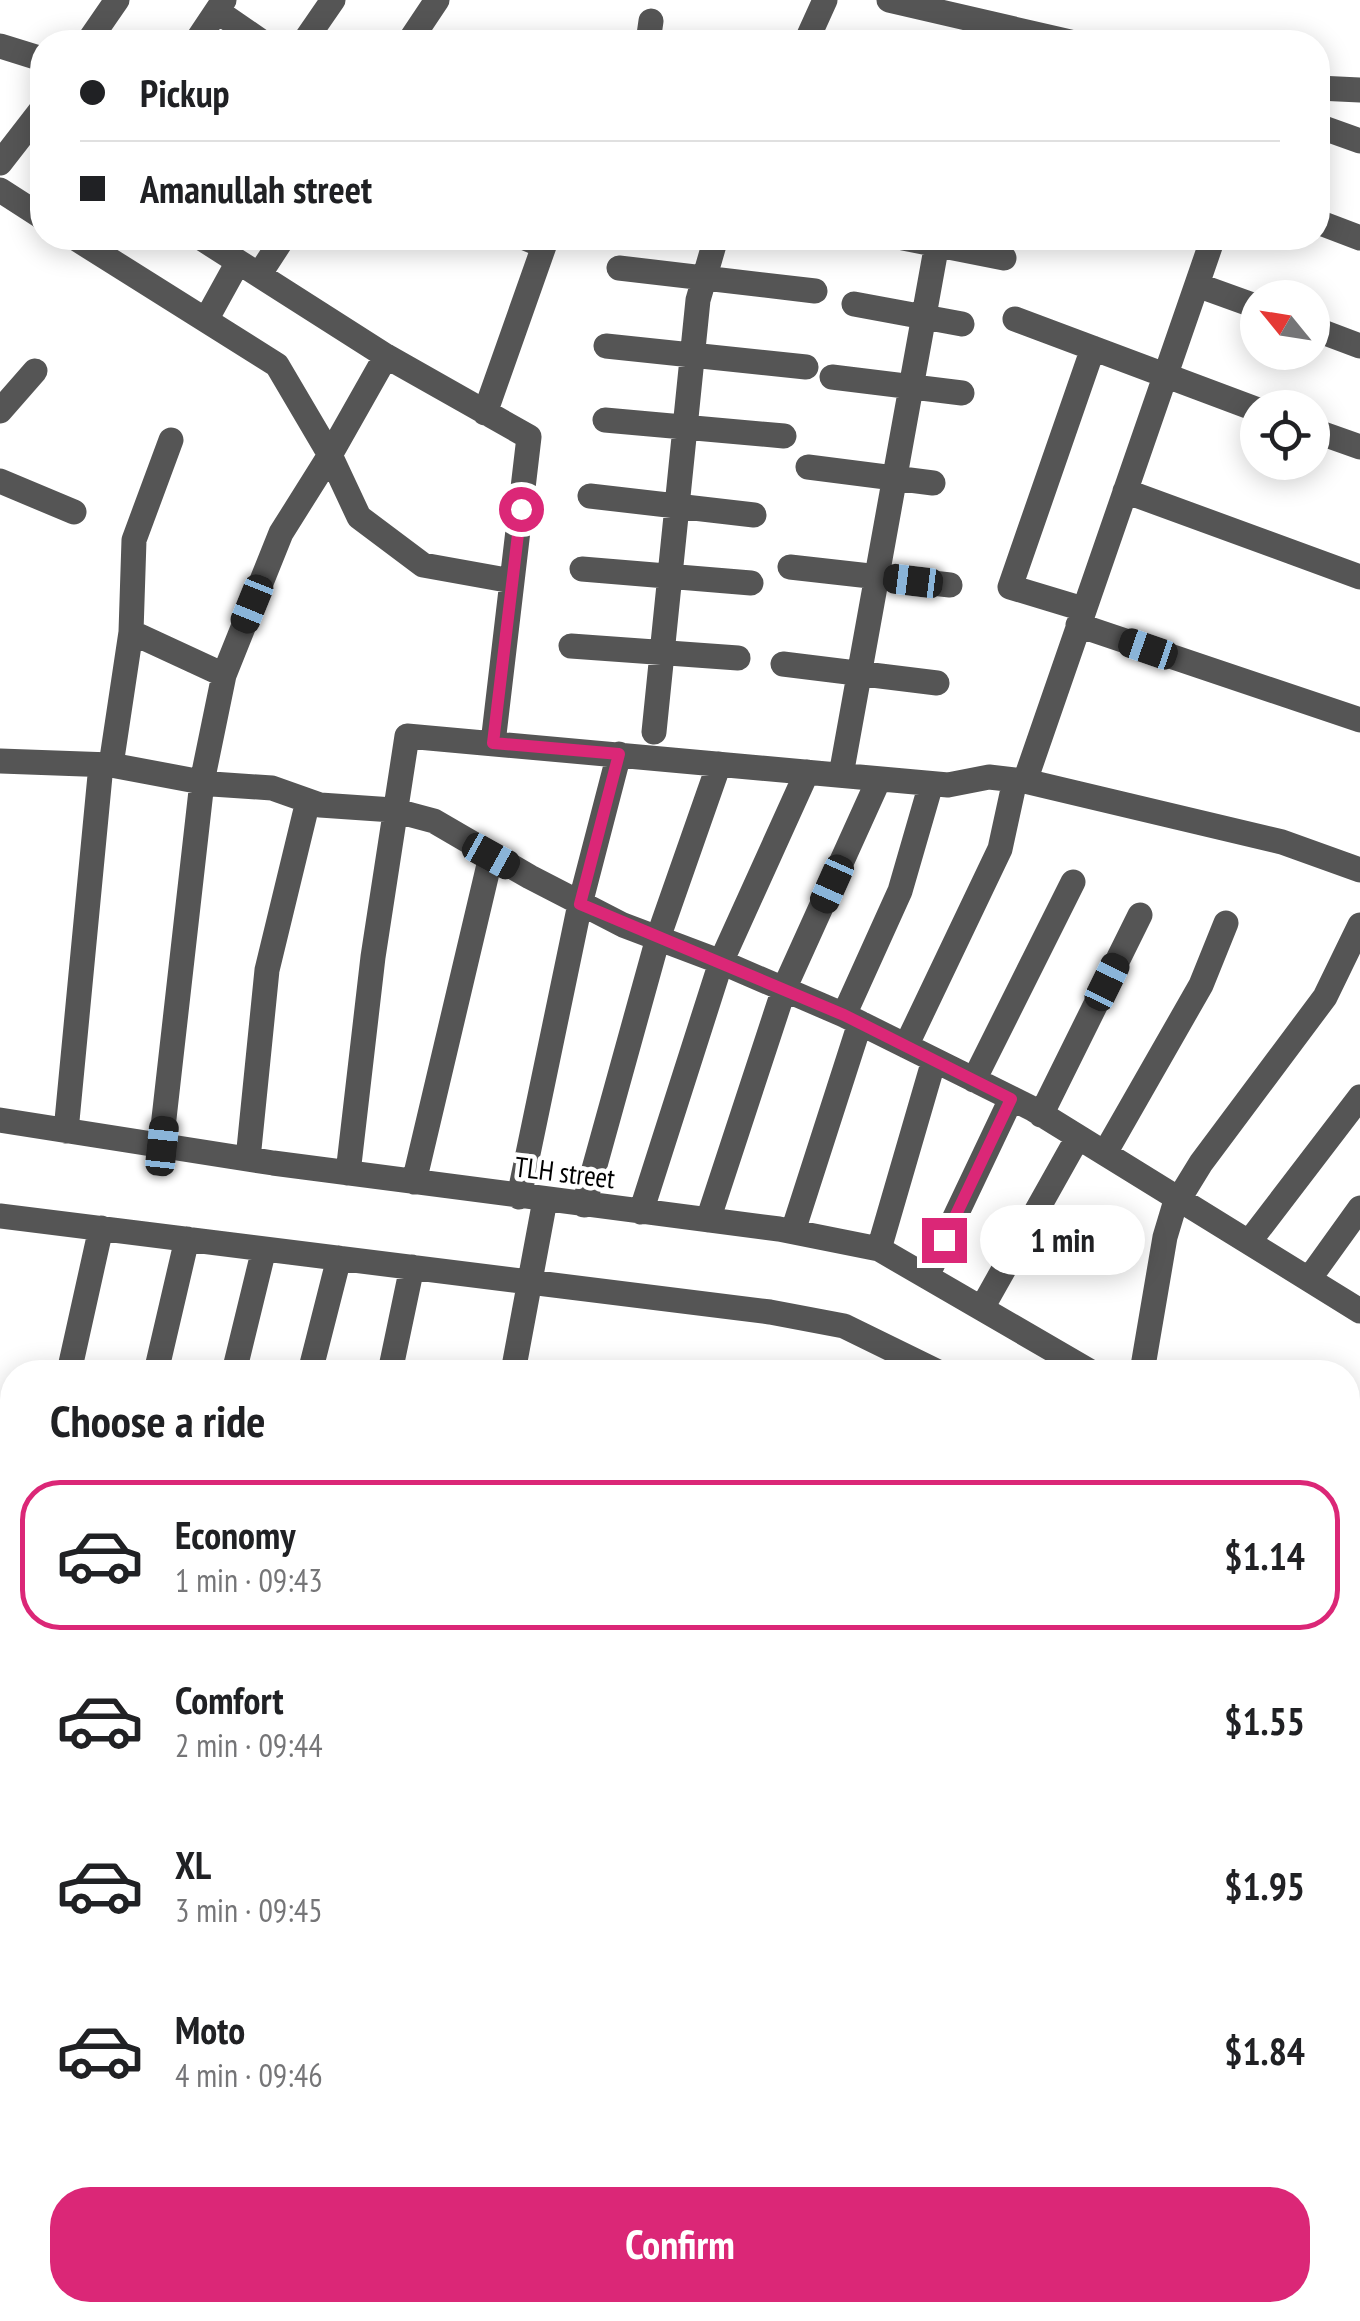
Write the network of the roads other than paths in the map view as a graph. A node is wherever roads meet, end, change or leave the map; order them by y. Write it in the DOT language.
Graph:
graph roads {
  1 [pos="117,0"];
  2 [pos="332,0"];
  3 [pos="437,0"];
  4 [pos="825,0"];
  5 [pos="888,0"];
  6 [pos="220,5"];
  7 [pos="96,30"];
  8 [pos="204,30"];
  9 [pos="248,30"];
  10 [pos="312,30"];
  11 [pos="418,30"];
  12 [pos="811,30"];
  13 [pos="970,30"];
  14 [pos="0,46"];
  15 [pos="30,55"];
  16 [pos="1330,89"];
  17 [pos="1360,90"];
  18 [pos="1330,130"];
  19 [pos="30,131"];
  20 [pos="1360,141"];
  21 [pos="1,160"];
  22 [pos="0,190"];
  23 [pos="30,209"];
  24 [pos="1330,227"];
  25 [pos="1360,238"];
  26 [pos="94,250"];
  27 [pos="220,250"];
  28 [pos="269,250"];
  29 [pos="543,250"];
  30 [pos="712,250"];
  31 [pos="936,250"];
  32 [pos="973,250"];
  33 [pos="1209,250"];
  34 [pos="1004,258"];
  35 [pos="249,268"];
  36 [pos="618,268"];
  37 [pos="703,278"];
  38 [pos="1197,284"];
  39 [pos="815,291"];
  40 [pos="1240,300"];
  41 [pos="854,304"];
  42 [pos="924,317"];
  43 [pos="1015,319"];
  44 [pos="206,320"];
  45 [pos="962,324"];
  46 [pos="1330,335"];
  47 [pos="606,346"];
  48 [pos="1360,346"];
  49 [pos="1093,348"];
  50 [pos="386,356"];
  51 [pos="693,356"];
  52 [pos="806,367"];
  53 [pos="34,371"];
  54 [pos="1165,376"];
  55 [pos="832,377"];
  56 [pos="911,387"];
  57 [pos="962,394"];
  58 [pos="1240,403"];
  59 [pos="0,411"];
  60 [pos="485,412"];
  61 [pos="605,420"];
  62 [pos="685,428"];
  63 [pos="784,436"];
  64 [pos="1330,436"];
  65 [pos="171,440"];
  66 [pos="1360,447"];
  67 [pos="330,455"];
  68 [pos="808,467"];
  69 [pos="895,478"];
  70 [pos="0,482"];
  71 [pos="932,483"];
  72 [pos="1125,491"];
  73 [pos="590,496"];
  74 [pos="677,506"];
  75 [pos="74,512"];
  76 [pos="754,515"];
  77 [pos="790,567"];
  78 [pos="582,569"];
  79 [pos="670,576"];
  80 [pos="876,577"];
  81 [pos="1360,578"];
  82 [pos="512,581"];
  83 [pos="751,582"];
  84 [pos="950,585"];
  85 [pos="1080,617"];
  86 [pos="131,632"];
  87 [pos="571,646"];
  88 [pos="662,652"];
  89 [pos="738,658"];
  90 [pos="783,664"];
  91 [pos="859,673"];
  92 [pos="224,675"];
  93 [pos="938,682"];
  94 [pos="1360,720"];
  95 [pos="654,732"];
  96 [pos="493,743"];
  97 [pos="619,754"];
  98 [pos="0,763"];
  99 [pos="718,764"];
  100 [pos="106,765"];
  101 [pos="807,772"];
  102 [pos="841,775"];
  103 [pos="879,779"];
  104 [pos="1020,781"];
  105 [pos="202,782"];
  106 [pos="931,784"];
  107 [pos="308,801"];
  108 [pos="394,810"];
  109 [pos="491,856"];
  110 [pos="1360,870"];
  111 [pos="1073,882"];
  112 [pos="580,904"];
  113 [pos="1140,915"];
  114 [pos="1226,924"];
  115 [pos="1360,925"];
  116 [pos="658,938"];
  117 [pos="1353,954"];
  118 [pos="721,962"];
  119 [pos="784,989"];
  120 [pos="852,1019"];
  121 [pos="906,1046"];
  122 [pos="934,1060"];
  123 [pos="974,1080"];
  124 [pos="1360,1098"];
  125 [pos="1011,1099"];
  126 [pos="1041,1114"];
  127 [pos="0,1120"];
  128 [pos="66,1131"];
  129 [pos="1078,1136"];
  130 [pos="162,1146"];
  131 [pos="1106,1154"];
  132 [pos="248,1159"];
  133 [pos="348,1173"];
  134 [pos="414,1182"];
  135 [pos="532,1198"];
  136 [pos="1180,1198"];
  137 [pos="584,1205"];
  138 [pos="1360,1208"];
  139 [pos="641,1212"];
  140 [pos="0,1216"];
  141 [pos="708,1220"];
  142 [pos="101,1228"];
  143 [pos="793,1232"];
  144 [pos="188,1239"];
  145 [pos="1249,1242"];
  146 [pos="264,1248"];
  147 [pos="879,1248"];
  148 [pos="339,1258"];
  149 [pos="412,1267"];
  150 [pos="927,1276"];
  151 [pos="1309,1279"];
  152 [pos="530,1282"];
  153 [pos="982,1308"];
  154 [pos="1360,1310"];
  155 [pos="72,1360"];
  156 [pos="159,1360"];
  157 [pos="237,1360"];
  158 [pos="313,1360"];
  159 [pos="393,1360"];
  160 [pos="515,1360"];
  161 [pos="913,1360"];
  162 [pos="1071,1360"];
  163 [pos="1144,1360"];
  1 -- 7 [label="street"];
  2 -- 10 [label="street"];
  3 -- 11 [label="street"];
  4 -- 12 [label="street"];
  5 -- 13 [label="street"];
  6 -- 8 [label="street"];
  6 -- 9 [label="street"];
  14 -- 15 [label="street"];
  16 -- 17 [label="street"];
  18 -- 20 [label="street"];
  19 -- 21 [label="street"];
  22 -- 23 [label="street"];
  24 -- 25 [label="street"];
  26 -- 44 [label="street"];
  27 -- 35 [label="street"];
  28 -- 35 [label="street"];
  29 -- 60 [label="street"];
  30 -- 37 [label="street"];
  31 -- 42 [label="street"];
  32 -- 34 [label="street"];
  33 -- 38 [label="street"];
  35 -- 44 [label="street"];
  35 -- 50 [label="street"];
  36 -- 37 [label="street"];
  37 -- 39 [label="street"];
  37 -- 51 [label="street"];
  38 -- 40 [label="street"];
  38 -- 54 [label="street"];
  41 -- 42 [label="street"];
  42 -- 45 [label="street"];
  42 -- 56 [label="street"];
  43 -- 49 [label="street"];
  44 -- 67 [label="street"];
  46 -- 48 [label="street"];
  47 -- 51 [label="street"];
  49 -- 54 [label="street"];
  49 -- 85 [label="street"];
  50 -- 60 [label="street"];
  50 -- 67 [label="street"];
  51 -- 52 [label="street"];
  51 -- 62 [label="street"];
  53 -- 59 [label="street"];
  54 -- 58 [label="street"];
  54 -- 72 [label="street"];
  55 -- 56 [label="street"];
  56 -- 57 [label="street"];
  56 -- 69 [label="street"];
  60 -- 82 [label="street"];
  61 -- 62 [label="street"];
  62 -- 63 [label="street"];
  62 -- 74 [label="street"];
  64 -- 66 [label="street"];
  65 -- 86 [label="street"];
  67 -- 82 [label="street"];
  67 -- 92 [label="street"];
  68 -- 69 [label="street"];
  69 -- 71 [label="street"];
  69 -- 80 [label="street"];
  70 -- 75 [label="street"];
  72 -- 81 [label="street"];
  72 -- 85 [label="street"];
  73 -- 74 [label="street"];
  74 -- 76 [label="street"];
  74 -- 79 [label="street"];
  77 -- 80 [label="street"];
  78 -- 79 [label="street"];
  79 -- 83 [label="street"];
  79 -- 88 [label="street"];
  80 -- 84 [label="street"];
  80 -- 91 [label="street"];
  82 -- 96 [label="street"];
  85 -- 94 [label="street"];
  85 -- 104 [label="street"];
  86 -- 92 [label="street"];
  86 -- 100 [label="street"];
  87 -- 88 [label="street"];
  88 -- 89 [label="street"];
  88 -- 95 [label="street"];
  90 -- 91 [label="street"];
  91 -- 93 [label="street"];
  91 -- 102 [label="street"];
  92 -- 105 [label="street"];
  96 -- 97 [label="street"];
  96 -- 108 [label="street"];
  97 -- 99 [label="street"];
  97 -- 112 [label="street"];
  98 -- 100 [label="street"];
  99 -- 101 [label="street"];
  99 -- 116 [label="street"];
  100 -- 105 [label="street"];
  100 -- 128 [label="street"];
  101 -- 102 [label="street"];
  101 -- 118 [label="street"];
  102 -- 103 [label="street"];
  103 -- 106 [label="street"];
  103 -- 119 [label="street"];
  104 -- 106 [label="street"];
  104 -- 110 [label="street"];
  104 -- 121 [label="street"];
  105 -- 107 [label="street"];
  105 -- 130 [label="street"];
  106 -- 120 [label="street"];
  107 -- 108 [label="street"];
  107 -- 132 [label="street"];
  108 -- 109 [label="street"];
  108 -- 133 [label="street"];
  109 -- 112 [label="street"];
  109 -- 134 [label="street"];
  111 -- 123 [label="street"];
  112 -- 116 [label="street"];
  112 -- 135 [label="street"];
  113 -- 126 [label="street"];
  114 -- 131 [label="street"];
  115 -- 117 [label="street"];
  116 -- 118 [label="street"];
  116 -- 137 [label="street"];
  117 -- 136 [label="street"];
  118 -- 119 [label="street"];
  118 -- 139 [label="street"];
  119 -- 120 [label="street"];
  119 -- 141 [label="street"];
  120 -- 121 [label="street"];
  120 -- 143 [label="street"];
  121 -- 122 [label="street"];
  122 -- 123 [label="street"];
  122 -- 147 [label="street"];
  123 -- 125 [label="street"];
  124 -- 145 [label="street"];
  125 -- 126 [label="street"];
  125 -- 150 [label="street"];
  126 -- 129 [label="street"];
  127 -- 128 [label="street, TLH street"];
  128 -- 130 [label="street, TLH street"];
  129 -- 131 [label="street"];
  129 -- 153 [label="street"];
  130 -- 132 [label="street, TLH street"];
  131 -- 136 [label="street"];
  132 -- 133 [label="street, TLH street"];
  133 -- 134 [label="street, TLH street"];
  134 -- 135 [label="street, TLH street"];
  135 -- 137 [label="street, TLH street"];
  135 -- 152 [label="street"];
  136 -- 145 [label="street"];
  136 -- 163 [label="street"];
  137 -- 139 [label="street, TLH street"];
  138 -- 151 [label="street"];
  139 -- 141 [label="street, TLH street"];
  140 -- 142 [label="street"];
  141 -- 143 [label="street, TLH street"];
  142 -- 144 [label="street"];
  142 -- 155 [label="street"];
  143 -- 147 [label="street, TLH street"];
  144 -- 146 [label="street"];
  144 -- 156 [label="street"];
  145 -- 151 [label="street"];
  146 -- 148 [label="street"];
  146 -- 157 [label="street"];
  147 -- 150 [label="street, TLH street"];
  148 -- 149 [label="street"];
  148 -- 158 [label="street"];
  149 -- 152 [label="street"];
  149 -- 159 [label="street"];
  150 -- 153 [label="street, TLH street"];
  151 -- 154 [label="street"];
  152 -- 160 [label="street"];
  152 -- 161 [label="street"];
  153 -- 162 [label="street, TLH street"];
}
